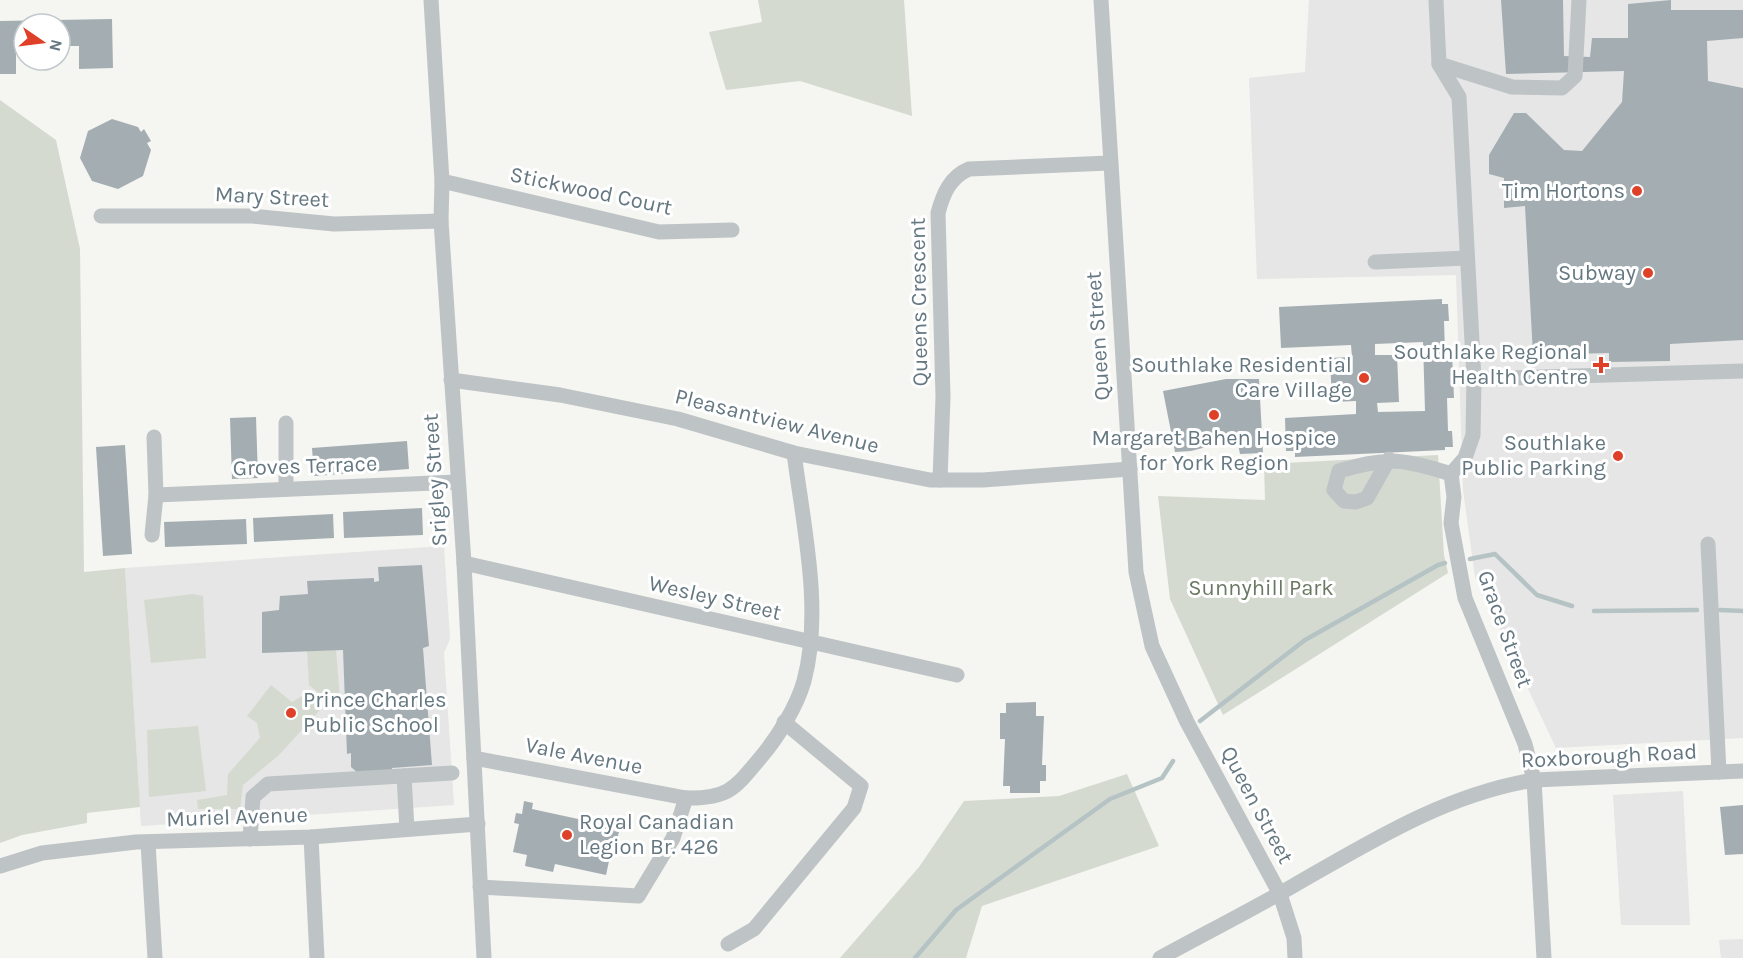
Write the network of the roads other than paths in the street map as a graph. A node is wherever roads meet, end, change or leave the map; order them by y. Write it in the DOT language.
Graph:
graph roads {
  1 [pos="431,0"];
  2 [pos="1101,0"];
  3 [pos="1436,0"];
  4 [pos="1579,0"];
  5 [pos="1439,64"];
  6 [pos="1109,163"];
  7 [pos="442,181"];
  8 [pos="101,216"];
  9 [pos="441,221"];
  10 [pos="732,230"];
  11 [pos="1467,258"];
  12 [pos="1375,262"];
  13 [pos="1743,371"];
  14 [pos="1474,379"];
  15 [pos="451,380"];
  16 [pos="286,423"];
  17 [pos="154,437"];
  18 [pos="794,453"];
  19 [pos="1389,459"];
  20 [pos="1130,469"];
  21 [pos="1451,474"];
  22 [pos="940,480"];
  23 [pos="457,482"];
  24 [pos="286,489"];
  25 [pos="156,495"];
  26 [pos="152,535"];
  27 [pos="1708,544"];
  28 [pos="464,563"];
  29 [pos="810,642"];
  30 [pos="957,675"];
  31 [pos="784,722"];
  32 [pos="474,758"];
  33 [pos="1743,771"];
  34 [pos="1719,772"];
  35 [pos="452,773"];
  36 [pos="404,776"];
  37 [pos="1534,780"];
  38 [pos="686,798"];
  39 [pos="478,824"];
  40 [pos="407,830"];
  41 [pos="311,837"];
  42 [pos="250,839"];
  43 [pos="148,843"];
  44 [pos="0,866"];
  45 [pos="480,887"];
  46 [pos="1280,894"];
  47 [pos="728,944"];
  48 [pos="155,958"];
  49 [pos="317,958"];
  50 [pos="484,958"];
  51 [pos="1160,958"];
  52 [pos="1295,958"];
  53 [pos="1544,958"];
  1 -- 7 [label="street, Srigley Street"];
  2 -- 6 [label="street, Queen Street"];
  3 -- 5 [label="street"];
  4 -- 5 [label="street"];
  5 -- 11 [label="street"];
  6 -- 20 [label="street, Queen Street"];
  6 -- 22 [label="street, Queens Crescent"];
  7 -- 9 [label="street, Srigley Street"];
  7 -- 10 [label="street, Stickwood Court"];
  8 -- 9 [label="street, Mary Street"];
  9 -- 15 [label="street, Srigley Street"];
  11 -- 12 [label="street"];
  11 -- 14 [label="street"];
  13 -- 14 [label="street"];
  14 -- 21 [label="street"];
  15 -- 18 [label="street, Pleasantview Avenue"];
  15 -- 23 [label="street, Srigley Street"];
  16 -- 24 [label="street"];
  17 -- 25 [label="street"];
  18 -- 22 [label="street, Pleasantview Avenue"];
  18 -- 29 [label="street, Vale Avenue"];
  19 -- 21 [label="street"];
  20 -- 22 [label="street, Pleasantview Avenue"];
  20 -- 46 [label="street, Queen Street"];
  21 -- 37 [label="street, Grace Street"];
  23 -- 24 [label="street, Groves Terrace"];
  23 -- 28 [label="street, Srigley Street"];
  24 -- 25 [label="street, Groves Terrace"];
  25 -- 26 [label="street"];
  27 -- 34 [label="street"];
  28 -- 29 [label="street, Wesley Street"];
  28 -- 32 [label="street, Srigley Street"];
  29 -- 30 [label="street, Wesley Street"];
  29 -- 31 [label="street, Vale Avenue"];
  31 -- 38 [label="street, Vale Avenue"];
  31 -- 47 [label="street"];
  32 -- 38 [label="street, Vale Avenue"];
  32 -- 39 [label="street, Srigley Street"];
  33 -- 34 [label="street, Roxborough Road"];
  34 -- 37 [label="street, Roxborough Road"];
  35 -- 36 [label="street"];
  36 -- 40 [label="street"];
  36 -- 42 [label="street"];
  37 -- 46 [label="street, Roxborough Road"];
  37 -- 53 [label="street, Grace Street"];
  38 -- 45 [label="street"];
  39 -- 40 [label="street, Muriel Avenue"];
  39 -- 45 [label="street, Srigley Street"];
  40 -- 41 [label="street, Muriel Avenue"];
  41 -- 42 [label="street, Muriel Avenue"];
  41 -- 49 [label="street"];
  42 -- 43 [label="street, Muriel Avenue"];
  43 -- 44 [label="street, Muriel Avenue"];
  43 -- 48 [label="street"];
  45 -- 50 [label="street, Srigley Street"];
  46 -- 51 [label="street, Roxborough Road"];
  46 -- 52 [label="street, Queen Street"];
}
